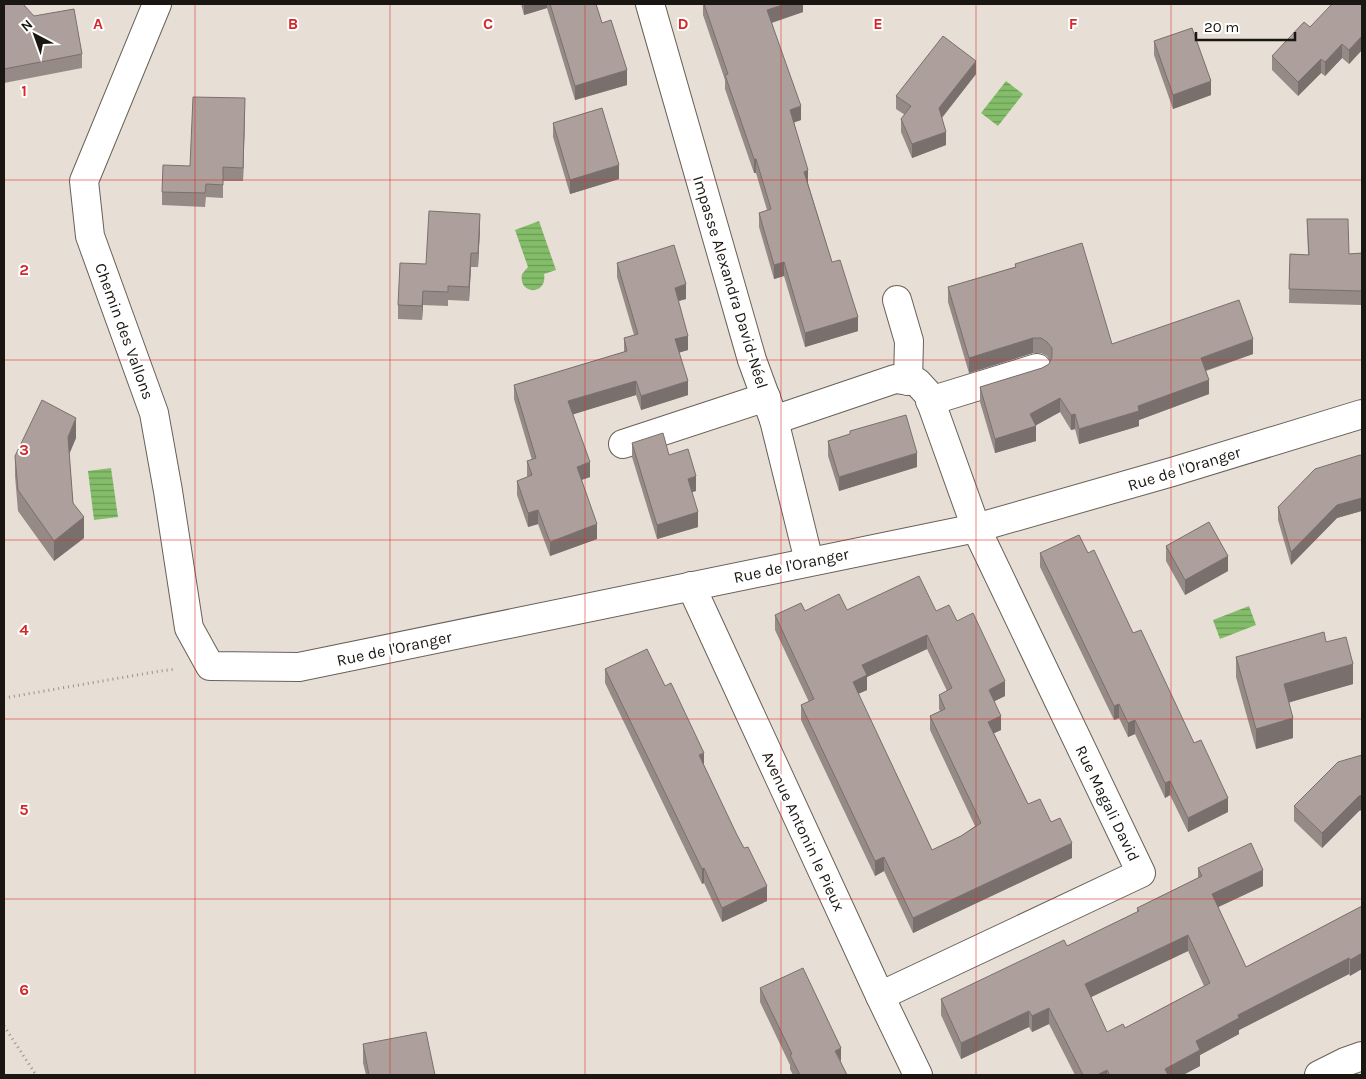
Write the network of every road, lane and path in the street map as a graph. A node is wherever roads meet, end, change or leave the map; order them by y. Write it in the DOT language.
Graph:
graph roads {
  1 [pos="157,4"];
  2 [pos="650,4"];
  3 [pos="897,300"];
  4 [pos="1037,368"];
  5 [pos="908,381"];
  6 [pos="930,401"];
  7 [pos="770,408"];
  8 [pos="1362,414"];
  9 [pos="623,444"];
  10 [pos="976,528"];
  11 [pos="809,561"];
  12 [pos="691,586"];
  13 [pos="210,666"];
  14 [pos="4,698"];
  15 [pos="880,996"];
  16 [pos="4,1026"];
  17 [pos="1362,1056"];
  18 [pos="36,1075"];
  19 [pos="918,1075"];
  20 [pos="1319,1075"];
  1 -- 13 [label="street, Chemin des Vallons"];
  2 -- 7 [label="street, Impasse Alexandra David-Néel"];
  3 -- 5 [label="street"];
  4 -- 6 [label="street"];
  5 -- 6 [label="street"];
  5 -- 7 [label="street"];
  6 -- 10 [label="street"];
  7 -- 9 [label="street"];
  7 -- 11 [label="street, Impasse Alexandra David-Néel"];
  8 -- 10 [label="street, Rue de l'Oranger"];
  10 -- 11 [label="street, Rue de l'Oranger"];
  10 -- 15 [label="street, Rue Magali David"];
  11 -- 12 [label="street, Rue de l'Oranger"];
  12 -- 13 [label="street, Rue de l'Oranger"];
  12 -- 15 [label="street, Avenue Antonin le Pieux"];
  13 -- 14 [label="path"];
  15 -- 19 [label="street, Avenue Antonin le Pieux"];
  16 -- 18 [label="path"];
  17 -- 20 [label="street"];
}
